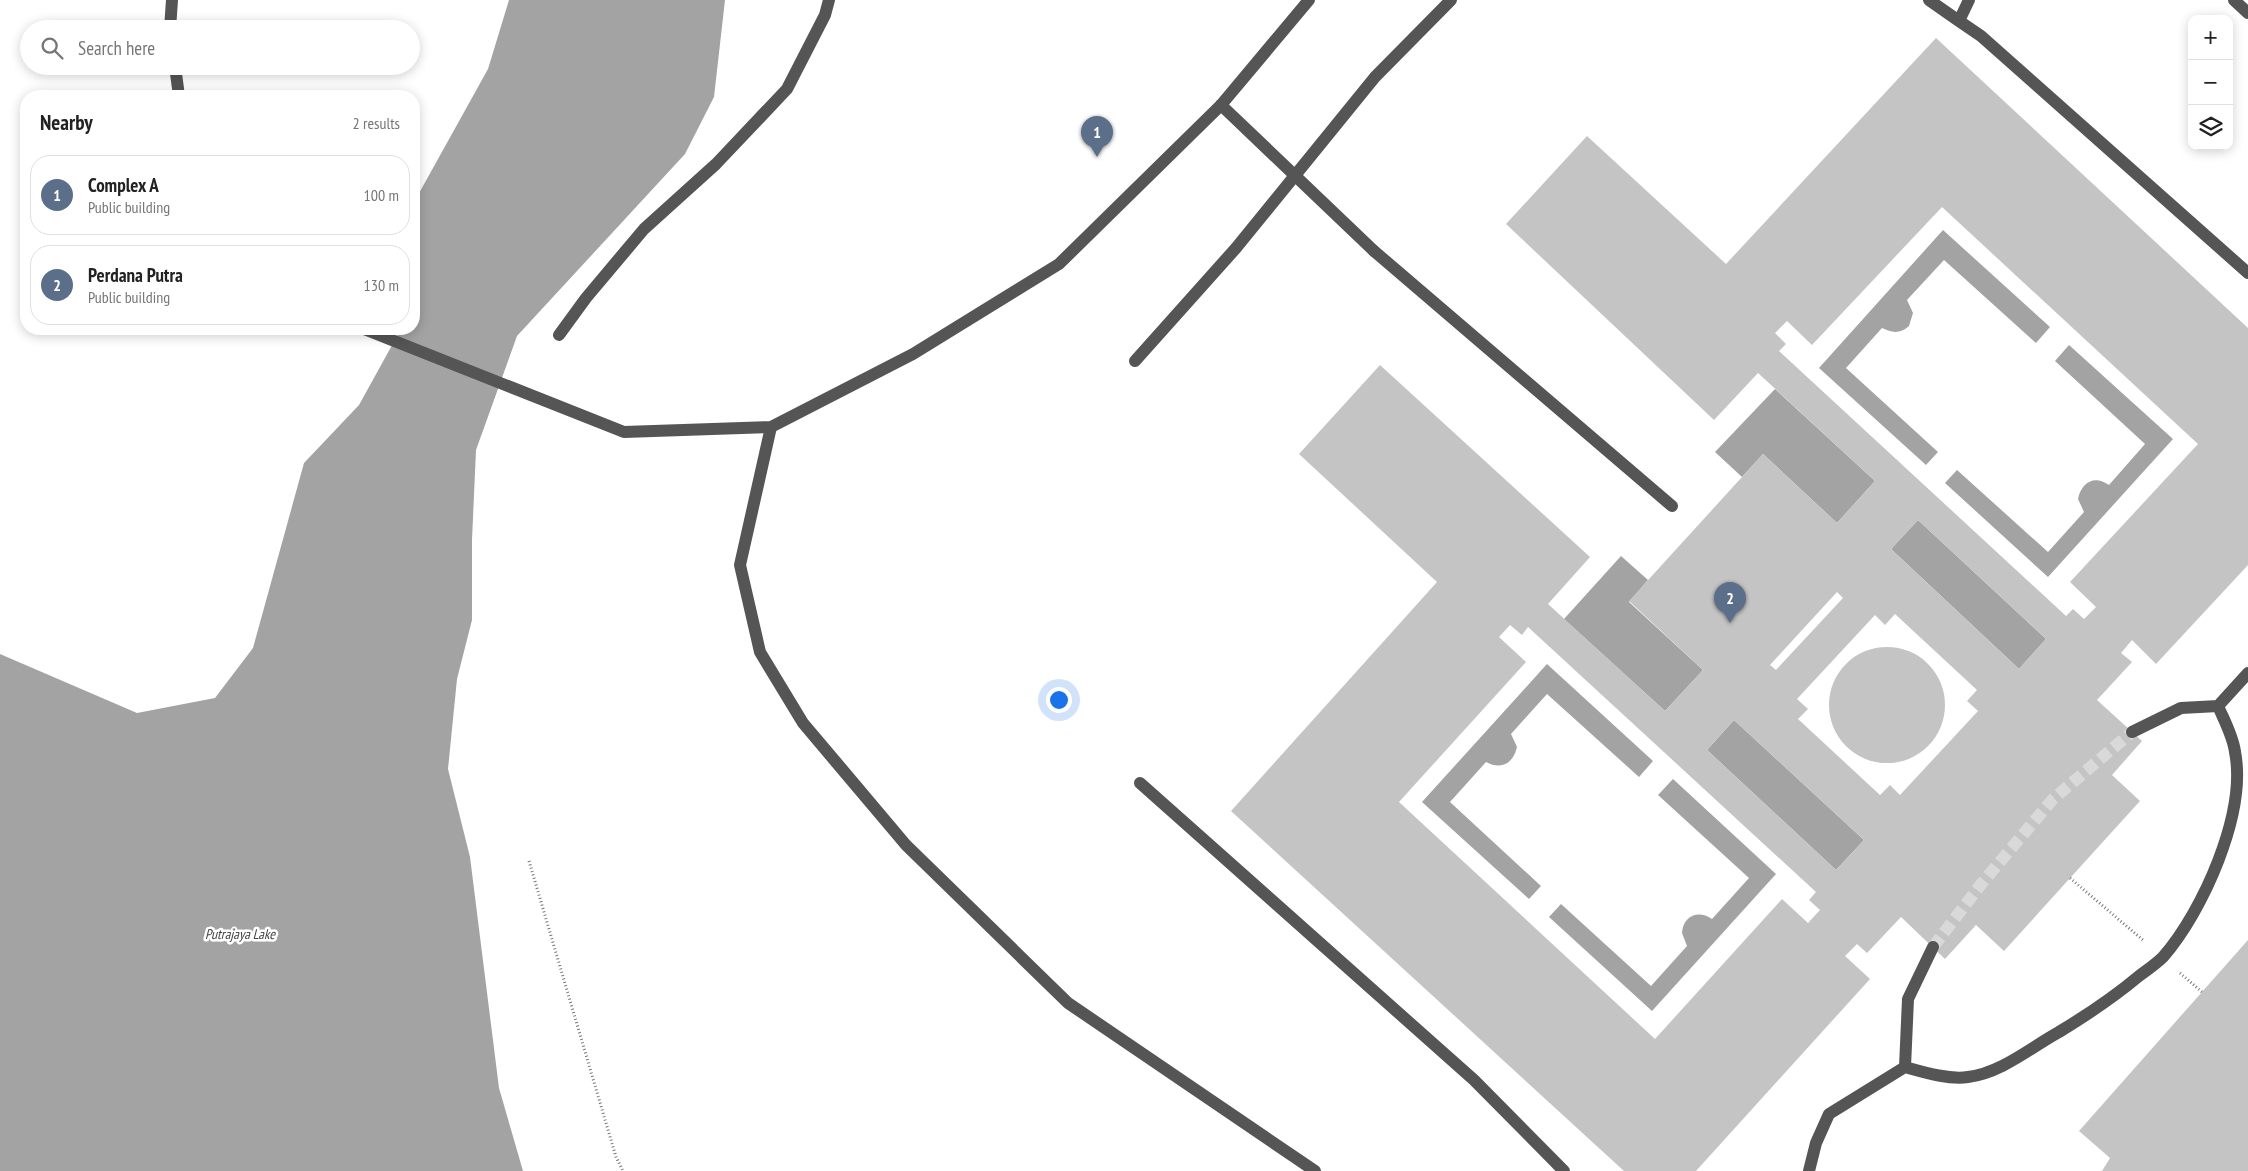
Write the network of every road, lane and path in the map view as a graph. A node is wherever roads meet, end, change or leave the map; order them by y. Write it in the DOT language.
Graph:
graph roads {
  1 [pos="172,0"];
  2 [pos="830,0"];
  3 [pos="1309,0"];
  4 [pos="1451,0"];
  5 [pos="1929,0"];
  6 [pos="1968,0"];
  7 [pos="2234,0"];
  8 [pos="2248,13"];
  9 [pos="171,20"];
  10 [pos="1959,21"];
  11 [pos="177,75"];
  12 [pos="179,90"];
  13 [pos="1221,106"];
  14 [pos="2248,273"];
  15 [pos="379,335"];
  16 [pos="559,335"];
  17 [pos="1135,361"];
  18 [pos="771,427"];
  19 [pos="1672,506"];
  20 [pos="2248,673"];
  21 [pos="2218,706"];
  22 [pos="2132,732"];
  23 [pos="1140,783"];
  24 [pos="529,861"];
  25 [pos="2070,878"];
  26 [pos="2125,925"];
  27 [pos="1933,947"];
  28 [pos="2180,973"];
  29 [pos="2202,992"];
  30 [pos="1905,1067"];
  31 [pos="623,1171"];
  32 [pos="1315,1171"];
  33 [pos="1564,1171"];
  34 [pos="1809,1171"];
  1 -- 9 [label="lane"];
  2 -- 16 [label="lane"];
  3 -- 13 [label="lane"];
  4 -- 17 [label="lane"];
  5 -- 10 [label="lane"];
  6 -- 10 [label="lane"];
  7 -- 8 [label="lane"];
  10 -- 14 [label="lane"];
  11 -- 12 [label="lane"];
  13 -- 18 [label="lane"];
  13 -- 19 [label="lane, bridge"];
  15 -- 18 [label="lane"];
  18 -- 32 [label="lane"];
  20 -- 21 [label="lane"];
  21 -- 22 [label="lane"];
  21 -- 30 [label="lane"];
  23 -- 33 [label="lane"];
  24 -- 31 [label="path"];
  25 -- 26 [label="path"];
  27 -- 30 [label="lane"];
  28 -- 29 [label="path"];
  30 -- 34 [label="lane"];
}
